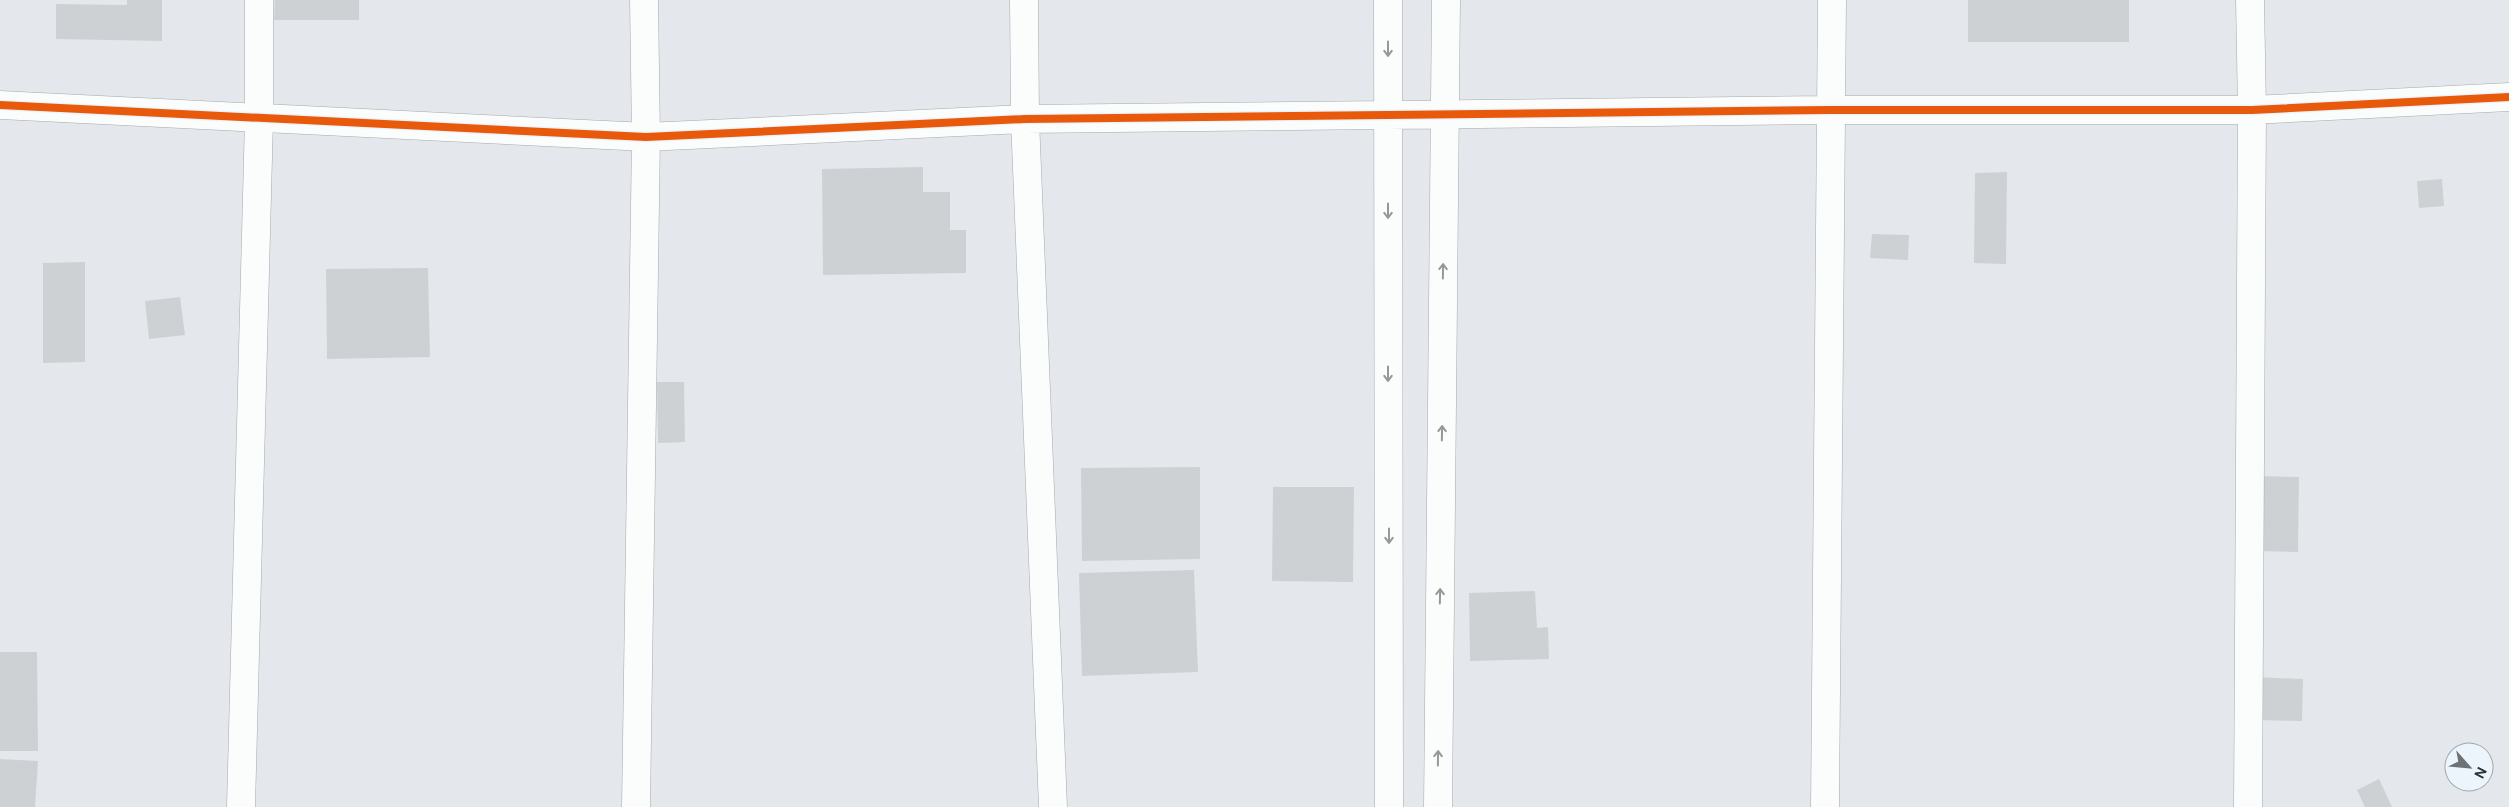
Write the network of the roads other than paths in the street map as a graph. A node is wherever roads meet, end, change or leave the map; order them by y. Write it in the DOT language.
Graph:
graph roads {
  1 [pos="259,0"];
  2 [pos="644,0"];
  3 [pos="1024,0"];
  4 [pos="1388,0"];
  5 [pos="1446,0"];
  6 [pos="1832,0"];
  7 [pos="2250,0"];
  8 [pos="2509,97"];
  9 [pos="0,105"];
  10 [pos="1830,110"];
  11 [pos="2252,110"];
  12 [pos="1445,114"];
  13 [pos="1388,115"];
  14 [pos="259,118"];
  15 [pos="1025,119"];
  16 [pos="646,137"];
  17 [pos="241,807"];
  18 [pos="636,807"];
  19 [pos="1053,807"];
  20 [pos="1389,807"];
  21 [pos="1438,807"];
  22 [pos="1824,807"];
  23 [pos="2248,807"];
  1 -- 14 [label="street"];
  2 -- 16 [label="street"];
  3 -- 15 [label="street"];
  4 -- 13 [label="street, one-way"];
  5 -- 12 [label="street"];
  6 -- 10 [label="street"];
  7 -- 11 [label="street"];
  8 -- 11 [label="street"];
  9 -- 14 [label="street"];
  10 -- 11 [label="street"];
  10 -- 12 [label="street"];
  10 -- 22 [label="street"];
  11 -- 23 [label="street"];
  12 -- 13 [label="street"];
  21 -- 12 [label="street, one-way"];
  13 -- 15 [label="street"];
  13 -- 20 [label="street, one-way"];
  14 -- 16 [label="street"];
  14 -- 17 [label="street"];
  15 -- 16 [label="street"];
  15 -- 19 [label="street"];
  16 -- 18 [label="street"];
}
